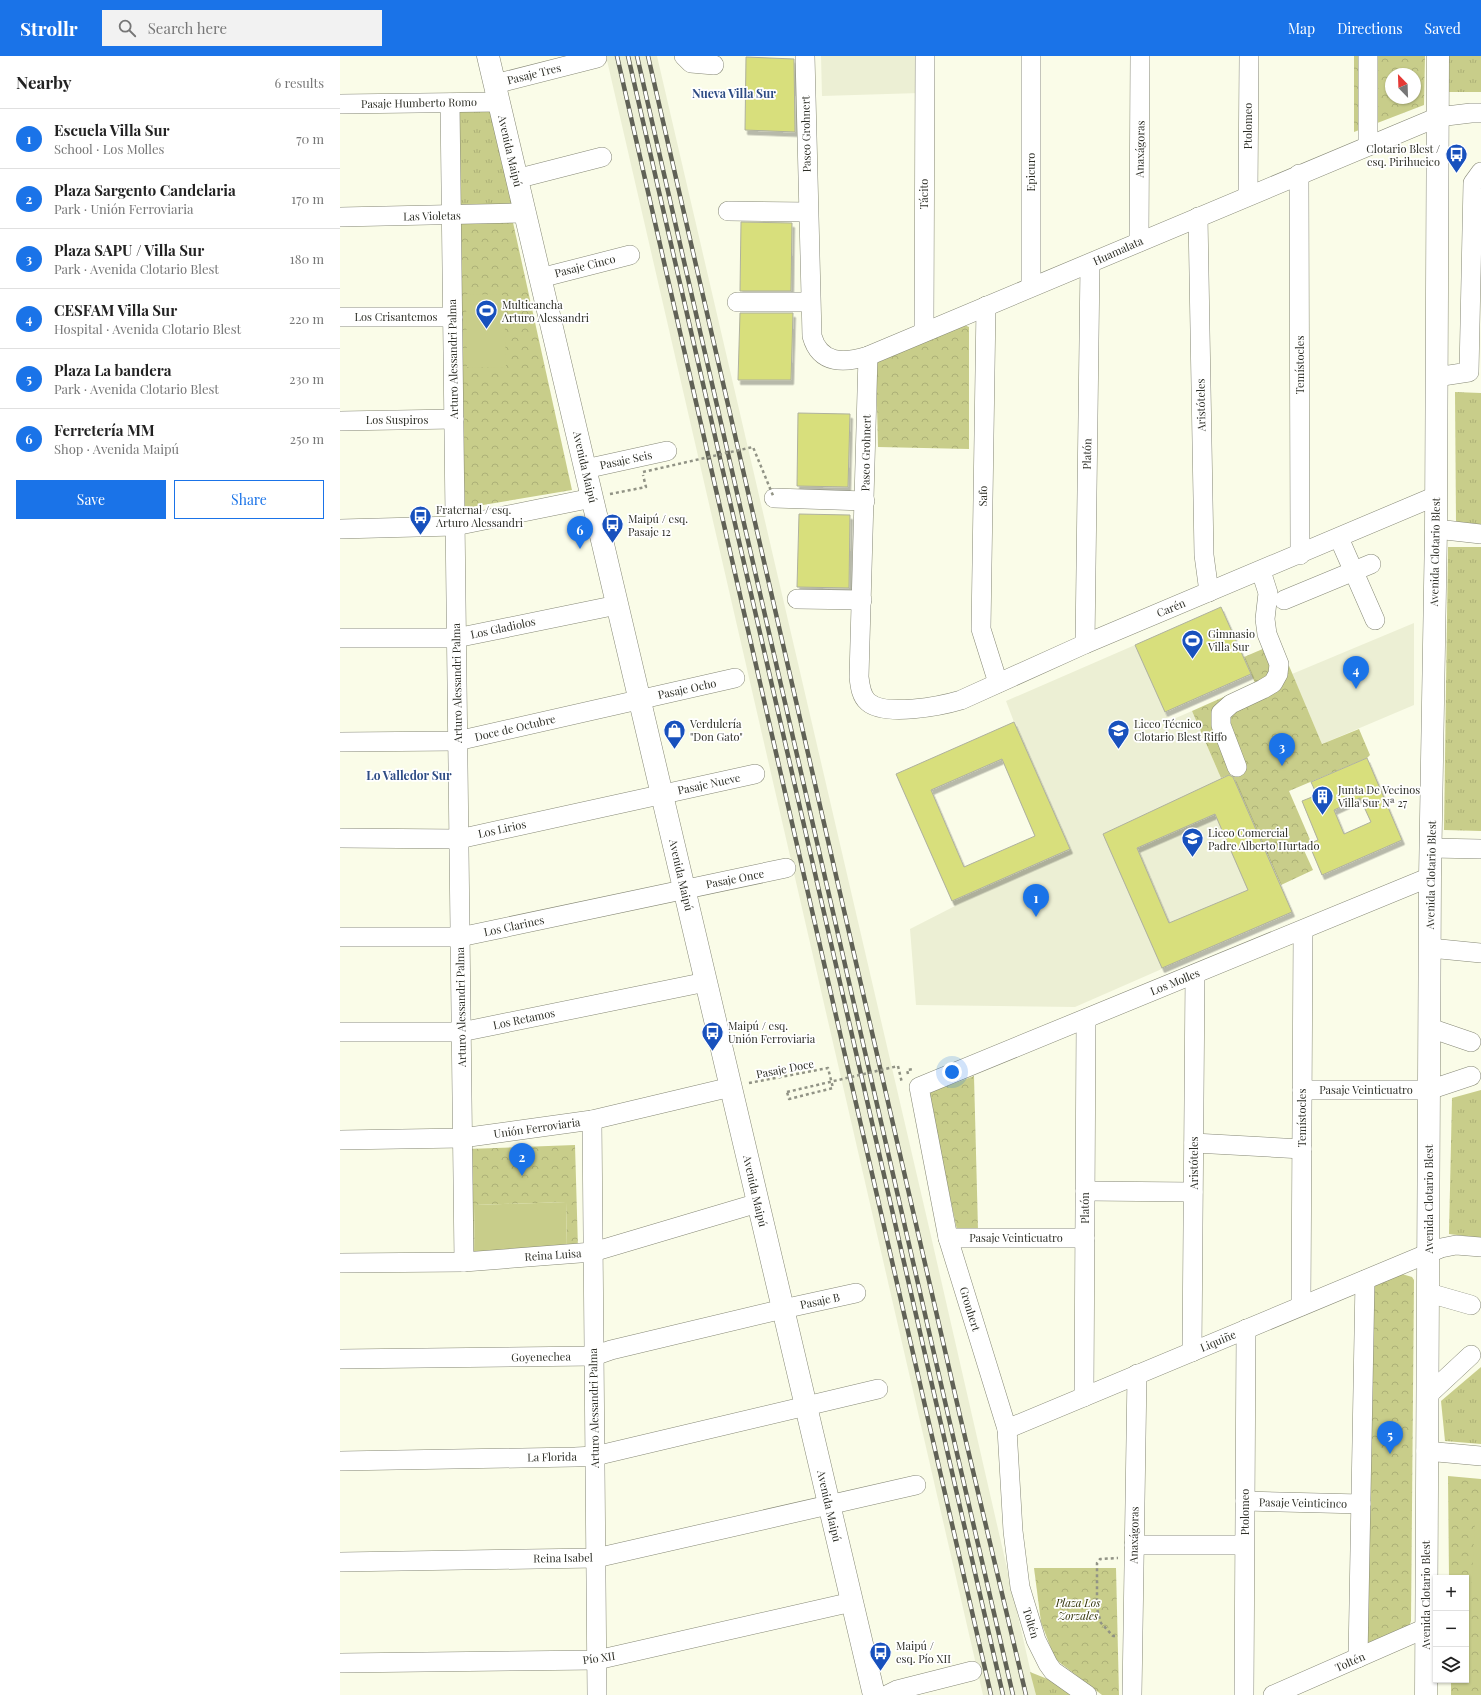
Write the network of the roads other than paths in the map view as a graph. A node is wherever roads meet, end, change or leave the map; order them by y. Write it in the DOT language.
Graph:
graph roads {
  1 [pos="488,56"];
  2 [pos="684,56"];
  3 [pos="805,56"];
  4 [pos="924,56"];
  5 [pos="1031,56"];
  6 [pos="1140,56"];
  7 [pos="1249,56"];
  8 [pos="1368,56"];
  9 [pos="1438,56"];
  10 [pos="597,58"];
  11 [pos="714,65"];
  12 [pos="497,93"];
  13 [pos="450,103"];
  14 [pos="340,104"];
  15 [pos="1481,113"];
  16 [pos="1438,117"];
  17 [pos="1368,146"];
  18 [pos="602,157"];
  19 [pos="1481,172"];
  20 [pos="1299,174"];
  21 [pos="516,178"];
  22 [pos="1248,196"];
  23 [pos="728,211"];
  24 [pos="808,212"];
  25 [pos="524,213"];
  26 [pos="451,215"];
  27 [pos="340,217"];
  28 [pos="1198,217"];
  29 [pos="1139,242"];
  30 [pos="630,255"];
  31 [pos="1090,264"];
  32 [pos="540,278"];
  33 [pos="1031,287"];
  34 [pos="737,302"];
  35 [pos="810,302"];
  36 [pos="986,306"];
  37 [pos="340,317"];
  38 [pos="453,317"];
  39 [pos="812,330"];
  40 [pos="924,332"];
  41 [pos="868,356"];
  42 [pos="1436,377"];
  43 [pos="454,419"];
  44 [pos="340,421"];
  45 [pos="667,451"];
  46 [pos="585,469"];
  47 [pos="1436,496"];
  48 [pos="592,498"];
  49 [pos="774,498"];
  50 [pos="865,501"];
  51 [pos="455,526"];
  52 [pos="340,529"];
  53 [pos="1436,529"];
  54 [pos="1481,534"];
  55 [pos="1339,538"];
  56 [pos="1300,555"];
  57 [pos="1363,568"];
  58 [pos="1261,571"];
  59 [pos="1209,592"];
  60 [pos="797,598"];
  61 [pos="862,600"];
  62 [pos="1284,600"];
  63 [pos="617,604"];
  64 [pos="1375,620"];
  65 [pos="340,638"];
  66 [pos="456,638"];
  67 [pos="1085,644"];
  68 [pos="735,678"];
  69 [pos="998,683"];
  70 [pos="639,699"];
  71 [pos="903,710"];
  72 [pos="458,741"];
  73 [pos="340,742"];
  74 [pos="1237,767"];
  75 [pos="755,774"];
  76 [pos="662,794"];
  77 [pos="340,838"];
  78 [pos="459,839"];
  79 [pos="1431,848"];
  80 [pos="1481,849"];
  81 [pos="786,868"];
  82 [pos="1430,877"];
  83 [pos="684,889"];
  84 [pos="1303,930"];
  85 [pos="340,937"];
  86 [pos="460,937"];
  87 [pos="1430,948"];
  88 [pos="1481,953"];
  89 [pos="1195,974"];
  90 [pos="706,982"];
  91 [pos="1086,1019"];
  92 [pos="1430,1028"];
  93 [pos="340,1032"];
  94 [pos="461,1032"];
  95 [pos="1471,1042"];
  96 [pos="1471,1076"];
  97 [pos="738,1086"];
  98 [pos="919,1087"];
  99 [pos="1302,1090"];
  100 [pos="1429,1090"];
  101 [pos="592,1120"];
  102 [pos="462,1138"];
  103 [pos="340,1140"];
  104 [pos="1194,1143"];
  105 [pos="1302,1149"];
  106 [pos="1085,1191"];
  107 [pos="1193,1192"];
  108 [pos="758,1203"];
  109 [pos="948,1238"];
  110 [pos="1084,1238"];
  111 [pos="1481,1246"];
  112 [pos="593,1252"];
  113 [pos="1429,1253"];
  114 [pos="464,1262"];
  115 [pos="340,1263"];
  116 [pos="1364,1280"];
  117 [pos="856,1293"];
  118 [pos="1429,1293"];
  119 [pos="1472,1305"];
  120 [pos="1301,1306"];
  121 [pos="783,1309"];
  122 [pos="1246,1329"];
  123 [pos="1192,1352"];
  124 [pos="594,1356"];
  125 [pos="1471,1356"];
  126 [pos="340,1360"];
  127 [pos="1137,1374"];
  128 [pos="878,1389"];
  129 [pos="1427,1396"];
  130 [pos="1084,1397"];
  131 [pos="806,1405"];
  132 [pos="1007,1429"];
  133 [pos="1426,1451"];
  134 [pos="595,1456"];
  135 [pos="1481,1456"];
  136 [pos="340,1461"];
  137 [pos="916,1485"];
  138 [pos="1245,1501"];
  139 [pos="1361,1504"];
  140 [pos="829,1505"];
  141 [pos="1013,1531"];
  142 [pos="1244,1545"];
  143 [pos="1134,1551"];
  144 [pos="596,1558"];
  145 [pos="340,1562"];
  146 [pos="852,1602"];
  147 [pos="1426,1628"];
  148 [pos="1358,1658"];
  149 [pos="596,1660"];
  150 [pos="340,1664"];
  151 [pos="972,1671"];
  152 [pos="1284,1693"];
  153 [pos="597,1695"];
  154 [pos="874,1695"];
  155 [pos="886,1695"];
  156 [pos="1087,1695"];
  157 [pos="1132,1695"];
  158 [pos="1244,1695"];
  159 [pos="1426,1695"];
  1 -- 12 [label="main road, Avenida Maipú"];
  2 -- 11 [label="street"];
  3 -- 24 [label="street, Paseo Grohnert"];
  4 -- 40 [label="street, Tácito"];
  5 -- 33 [label="street, Epicuro"];
  6 -- 29 [label="street, Anaxágoras"];
  7 -- 22 [label="street, Ptolomeo"];
  8 -- 17 [label="street"];
  9 -- 16 [label="main road, Avenida Clotario Blest"];
  10 -- 12 [label="street, Pasaje Tres"];
  12 -- 13 [label="street, Pasaje Humberto Romo"];
  12 -- 21 [label="main road, Avenida Maipú"];
  13 -- 14 [label="street, Pasaje Humberto Romo"];
  13 -- 26 [label="street, Arturo Alessandri Palma"];
  15 -- 16 [label="street, Huamalata"];
  16 -- 17 [label="street, Huamalata"];
  16 -- 42 [label="main road, Avenida Clotario Blest"];
  17 -- 20 [label="street, Huamalata"];
  18 -- 21 [label="street"];
  19 -- 42 [label="street"];
  20 -- 22 [label="street, Huamalata"];
  20 -- 56 [label="street, Temístocles"];
  21 -- 25 [label="main road, Avenida Maipú"];
  22 -- 28 [label="street, Huamalata"];
  23 -- 24 [label="street"];
  24 -- 35 [label="street, Paseo Grohnert"];
  25 -- 26 [label="street, Las Violetas"];
  25 -- 32 [label="main road, Avenida Maipú"];
  26 -- 27 [label="street, Las Violetas"];
  26 -- 38 [label="street, Arturo Alessandri Palma"];
  28 -- 29 [label="street, Huamalata"];
  28 -- 59 [label="street, Aristóteles"];
  29 -- 31 [label="street, Huamalata"];
  30 -- 32 [label="street, Pasaje Cinco"];
  31 -- 33 [label="street, Huamalata"];
  31 -- 67 [label="street, Platón"];
  32 -- 46 [label="main road, Avenida Maipú"];
  33 -- 36 [label="street, Huamalata"];
  34 -- 35 [label="street"];
  35 -- 39 [label="street, Paseo Grohnert"];
  36 -- 40 [label="street, Huamalata"];
  36 -- 69 [label="street, Safo"];
  37 -- 38 [label="street, Los Crisantemos"];
  38 -- 43 [label="street, Arturo Alessandri Palma"];
  39 -- 41 [label="street, Huamalata"];
  40 -- 41 [label="street, Huamalata"];
  41 -- 50 [label="street, Paseo Grohnert"];
  42 -- 47 [label="main road, Avenida Clotario Blest"];
  43 -- 44 [label="street, Los Suspiros"];
  43 -- 51 [label="street, Arturo Alessandri Palma"];
  45 -- 46 [label="street, Pasaje Seis"];
  46 -- 48 [label="main road, Avenida Maipú"];
  47 -- 53 [label="main road, Avenida Clotario Blest"];
  47 -- 55 [label="street, Carén"];
  48 -- 51 [label="street"];
  48 -- 63 [label="main road, Avenida Maipú"];
  49 -- 50 [label="street, Paseo Grohnert"];
  50 -- 61 [label="street, Paseo Grohnert"];
  51 -- 52 [label="street"];
  51 -- 66 [label="street, Arturo Alessandri Palma"];
  53 -- 54 [label="street"];
  53 -- 79 [label="main road, Avenida Clotario Blest"];
  55 -- 56 [label="street, Carén"];
  55 -- 57 [label="street"];
  56 -- 58 [label="street, Carén"];
  57 -- 62 [label="street"];
  57 -- 64 [label="street"];
  58 -- 59 [label="street, Carén"];
  58 -- 74 [label="street"];
  59 -- 67 [label="street, Carén"];
  60 -- 61 [label="street"];
  61 -- 71 [label="street, Paseo Grohnert"];
  63 -- 66 [label="street, Los Gladiolos"];
  63 -- 70 [label="main road, Avenida Maipú"];
  65 -- 66 [label="street, Los Gladiolos"];
  66 -- 72 [label="street, Arturo Alessandri Palma"];
  67 -- 69 [label="street, Carén"];
  68 -- 70 [label="street, Pasaje Ocho"];
  69 -- 71 [label="street, Carén"];
  70 -- 72 [label="street, Doce de Octubre"];
  70 -- 76 [label="main road, Avenida Maipú"];
  72 -- 73 [label="street, Doce de Octubre"];
  72 -- 78 [label="street, Arturo Alessandri Palma"];
  75 -- 76 [label="street, Pasaje Nueve"];
  76 -- 78 [label="street, Los Lirios"];
  76 -- 83 [label="main road, Avenida Maipú"];
  77 -- 78 [label="street, Los Lirios"];
  78 -- 86 [label="street, Arturo Alessandri Palma"];
  79 -- 80 [label="street"];
  79 -- 82 [label="main road, Avenida Clotario Blest"];
  81 -- 83 [label="street, Pasaje Once"];
  82 -- 84 [label="street, Los Molles"];
  82 -- 87 [label="main road, Avenida Clotario Blest"];
  83 -- 86 [label="street, Los Clarines"];
  83 -- 90 [label="main road, Avenida Maipú"];
  84 -- 89 [label="street, Los Molles"];
  84 -- 99 [label="street, Temístocles"];
  85 -- 86 [label="street, Los Clarines"];
  86 -- 94 [label="street, Arturo Alessandri Palma"];
  87 -- 88 [label="street"];
  87 -- 92 [label="main road, Avenida Clotario Blest"];
  89 -- 91 [label="street, Los Molles"];
  89 -- 104 [label="street, Aristóteles"];
  90 -- 94 [label="street, Los Retamos"];
  90 -- 97 [label="main road, Avenida Maipú"];
  91 -- 98 [label="street, Los Molles"];
  91 -- 106 [label="street, Platón"];
  92 -- 95 [label="street"];
  92 -- 100 [label="main road, Avenida Clotario Blest"];
  93 -- 94 [label="street, Los Retamos"];
  94 -- 102 [label="street, Arturo Alessandri Palma"];
  96 -- 100 [label="street, Pasaje Veinticuatro"];
  97 -- 101 [label="street, Unión Ferroviaria"];
  97 -- 108 [label="main road, Avenida Maipú"];
  98 -- 109 [label="street, Gronhert"];
  99 -- 100 [label="street, Pasaje Veinticuatro"];
  99 -- 105 [label="street, Temístocles"];
  100 -- 113 [label="main road, Avenida Clotario Blest"];
  101 -- 102 [label="street, Unión Ferroviaria"];
  101 -- 112 [label="street, Arturo Alessandri Palma"];
  102 -- 103 [label="street, Unión Ferroviaria"];
  102 -- 114 [label="street, Arturo Alessandri Palma"];
  104 -- 105 [label="street"];
  104 -- 107 [label="street, Aristóteles"];
  105 -- 120 [label="street, Temístocles"];
  106 -- 107 [label="street"];
  106 -- 110 [label="street, Platón"];
  107 -- 123 [label="street, Aristóteles"];
  108 -- 112 [label="street, Reina Luisa"];
  108 -- 121 [label="main road, Avenida Maipú"];
  109 -- 110 [label="street, Pasaje Veinticuatro"];
  109 -- 132 [label="street, Gronhert"];
  110 -- 130 [label="street, Platón"];
  111 -- 113 [label="street, Liquiñe"];
  112 -- 114 [label="street, Reina Luisa"];
  112 -- 124 [label="street, Arturo Alessandri Palma"];
  113 -- 116 [label="street, Liquiñe"];
  113 -- 118 [label="main road, Avenida Clotario Blest"];
  114 -- 115 [label="street, Reina Luisa"];
  116 -- 120 [label="street, Liquiñe"];
  116 -- 139 [label="street"];
  117 -- 121 [label="street, Pasaje B"];
  118 -- 119 [label="street"];
  118 -- 129 [label="main road, Avenida Clotario Blest"];
  120 -- 122 [label="street, Liquiñe"];
  121 -- 124 [label="street, Goyenechea"];
  121 -- 131 [label="main road, Avenida Maipú"];
  122 -- 123 [label="street, Liquiñe"];
  122 -- 138 [label="street, Ptolomeo"];
  123 -- 127 [label="street, Liquiñe"];
  124 -- 126 [label="street, Goyenechea"];
  124 -- 134 [label="street, Arturo Alessandri Palma"];
  125 -- 129 [label="street"];
  127 -- 130 [label="street, Liquiñe"];
  127 -- 143 [label="street, Anaxágoras"];
  128 -- 131 [label="street, La Florida"];
  129 -- 133 [label="main road, Avenida Clotario Blest"];
  130 -- 132 [label="street, Liquiñe"];
  131 -- 134 [label="street, La Florida"];
  131 -- 140 [label="main road, Avenida Maipú"];
  132 -- 141 [label="street, Gronhert"];
  133 -- 135 [label="street"];
  133 -- 147 [label="main road, Avenida Clotario Blest"];
  134 -- 136 [label="street, La Florida"];
  134 -- 144 [label="street, Arturo Alessandri Palma"];
  137 -- 140 [label="street, Reina Isabel"];
  138 -- 139 [label="street, Pasaje Veinticinco"];
  138 -- 142 [label="street, Ptolomeo"];
  139 -- 148 [label="street"];
  140 -- 144 [label="street, Reina Isabel"];
  140 -- 146 [label="main road, Avenida Maipú"];
  141 -- 156 [label="street, Toltén"];
  142 -- 143 [label="street"];
  142 -- 158 [label="street, Ptolomeo"];
  143 -- 157 [label="street, Anaxágoras"];
  144 -- 145 [label="street, Reina Isabel"];
  144 -- 149 [label="street, Arturo Alessandri Palma"];
  146 -- 149 [label="street, Pío XII"];
  146 -- 154 [label="main road, Avenida Maipú"];
  147 -- 148 [label="street, Toltén"];
  147 -- 159 [label="main road, Avenida Clotario Blest"];
  148 -- 152 [label="street, Toltén"];
  149 -- 150 [label="street, Pío XII"];
  149 -- 153 [label="street, Arturo Alessandri Palma"];
  151 -- 155 [label="street"];
}
